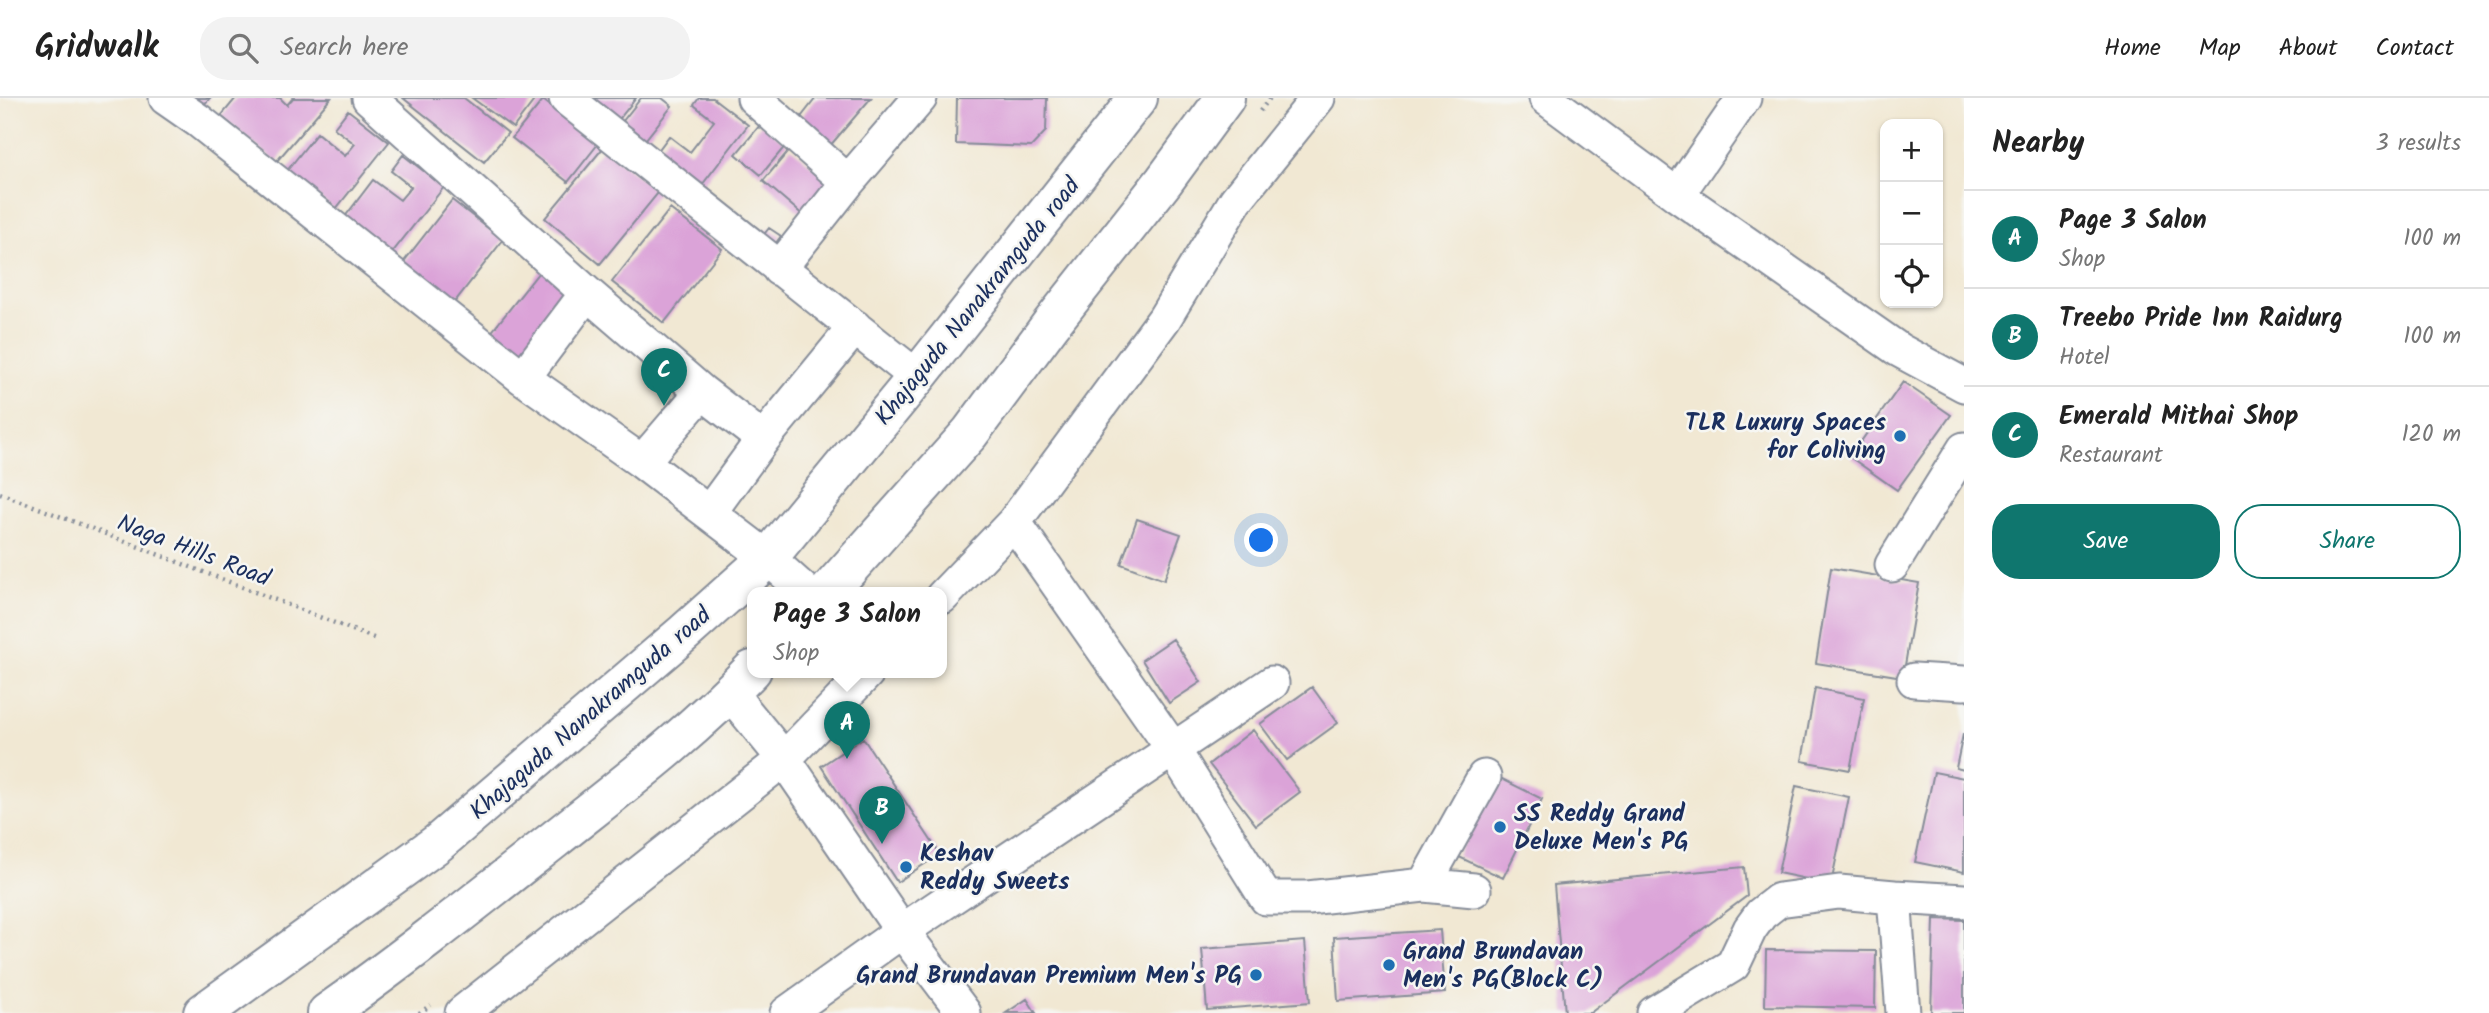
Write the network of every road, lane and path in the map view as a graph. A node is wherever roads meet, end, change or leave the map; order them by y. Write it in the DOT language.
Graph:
graph roads {
  1 [pos="166,98"];
  2 [pos="566,98"];
  3 [pos="754,98"];
  4 [pos="920,98"];
  5 [pos="1138,98"];
  6 [pos="1225,98"];
  7 [pos="1318,98"];
  8 [pos="1546,98"];
  9 [pos="1744,98"];
  10 [pos="374,100"];
  11 [pos="208,109"];
  12 [pos="848,182"];
  13 [pos="1677,194"];
  14 [pos="779,269"];
  15 [pos="587,293"];
  16 [pos="855,327"];
  17 [pos="917,377"];
  18 [pos="523,378"];
  19 [pos="1964,384"];
  20 [pos="702,392"];
  21 [pos="763,439"];
  22 [pos="1964,449"];
  23 [pos="642,462"];
  24 [pos="0,493"];
  25 [pos="709,513"];
  26 [pos="1014,523"];
  27 [pos="768,558"];
  28 [pos="1892,565"];
  29 [pos="800,587"];
  30 [pos="832,587"];
  31 [pos="947,592"];
  32 [pos="376,639"];
  33 [pos="862,678"];
  34 [pos="1914,680"];
  35 [pos="741,682"];
  36 [pos="1964,683"];
  37 [pos="1272,684"];
  38 [pos="1173,749"];
  39 [pos="785,758"];
  40 [pos="1484,777"];
  41 [pos="1424,885"];
  42 [pos="1474,890"];
  43 [pos="1894,897"];
  44 [pos="1964,901"];
  45 [pos="902,931"];
  46 [pos="203,1013"];
  47 [pos="327,1013"];
  48 [pos="462,1013"];
  49 [pos="787,1013"];
  50 [pos="964,1013"];
  51 [pos="1654,1013"];
  52 [pos="1903,1013"];
  1 -- 11 [label="street"];
  2 -- 14 [label="street"];
  3 -- 12 [label="street"];
  4 -- 12 [label="street"];
  5 -- 17 [label="main road, Khajaguda Nanakramguda road"];
  6 -- 30 [label="main road"];
  7 -- 26 [label="street"];
  8 -- 13 [label="street"];
  9 -- 13 [label="street"];
  10 -- 15 [label="street"];
  11 -- 18 [label="street"];
  12 -- 14 [label="street"];
  13 -- 19 [label="street"];
  14 -- 16 [label="street"];
  15 -- 18 [label="street"];
  15 -- 20 [label="street"];
  16 -- 17 [label="street"];
  16 -- 21 [label="street"];
  17 -- 27 [label="main road, Khajaguda Nanakramguda road"];
  18 -- 23 [label="street"];
  20 -- 21 [label="street"];
  20 -- 23 [label="street"];
  21 -- 25 [label="street"];
  22 -- 28 [label="street"];
  23 -- 25 [label="street"];
  24 -- 32 [label="path, Naga Hills Road"];
  25 -- 27 [label="street"];
  26 -- 31 [label="street"];
  26 -- 38 [label="street"];
  27 -- 29 [label="street"];
  27 -- 46 [label="main road, Khajaguda Nanakramguda road"];
  33 -- 39 [label="street"];
  34 -- 36 [label="street"];
  35 -- 39 [label="street"];
  35 -- 47 [label="main road"];
  37 -- 38 [label="street"];
  38 -- 41 [label="street"];
  38 -- 45 [label="street"];
  39 -- 45 [label="street"];
  39 -- 48 [label="street"];
  40 -- 41 [label="street"];
  41 -- 42 [label="street"];
  43 -- 44 [label="street"];
  43 -- 51 [label="street"];
  43 -- 52 [label="street"];
  45 -- 49 [label="street"];
  45 -- 50 [label="street"];
}
